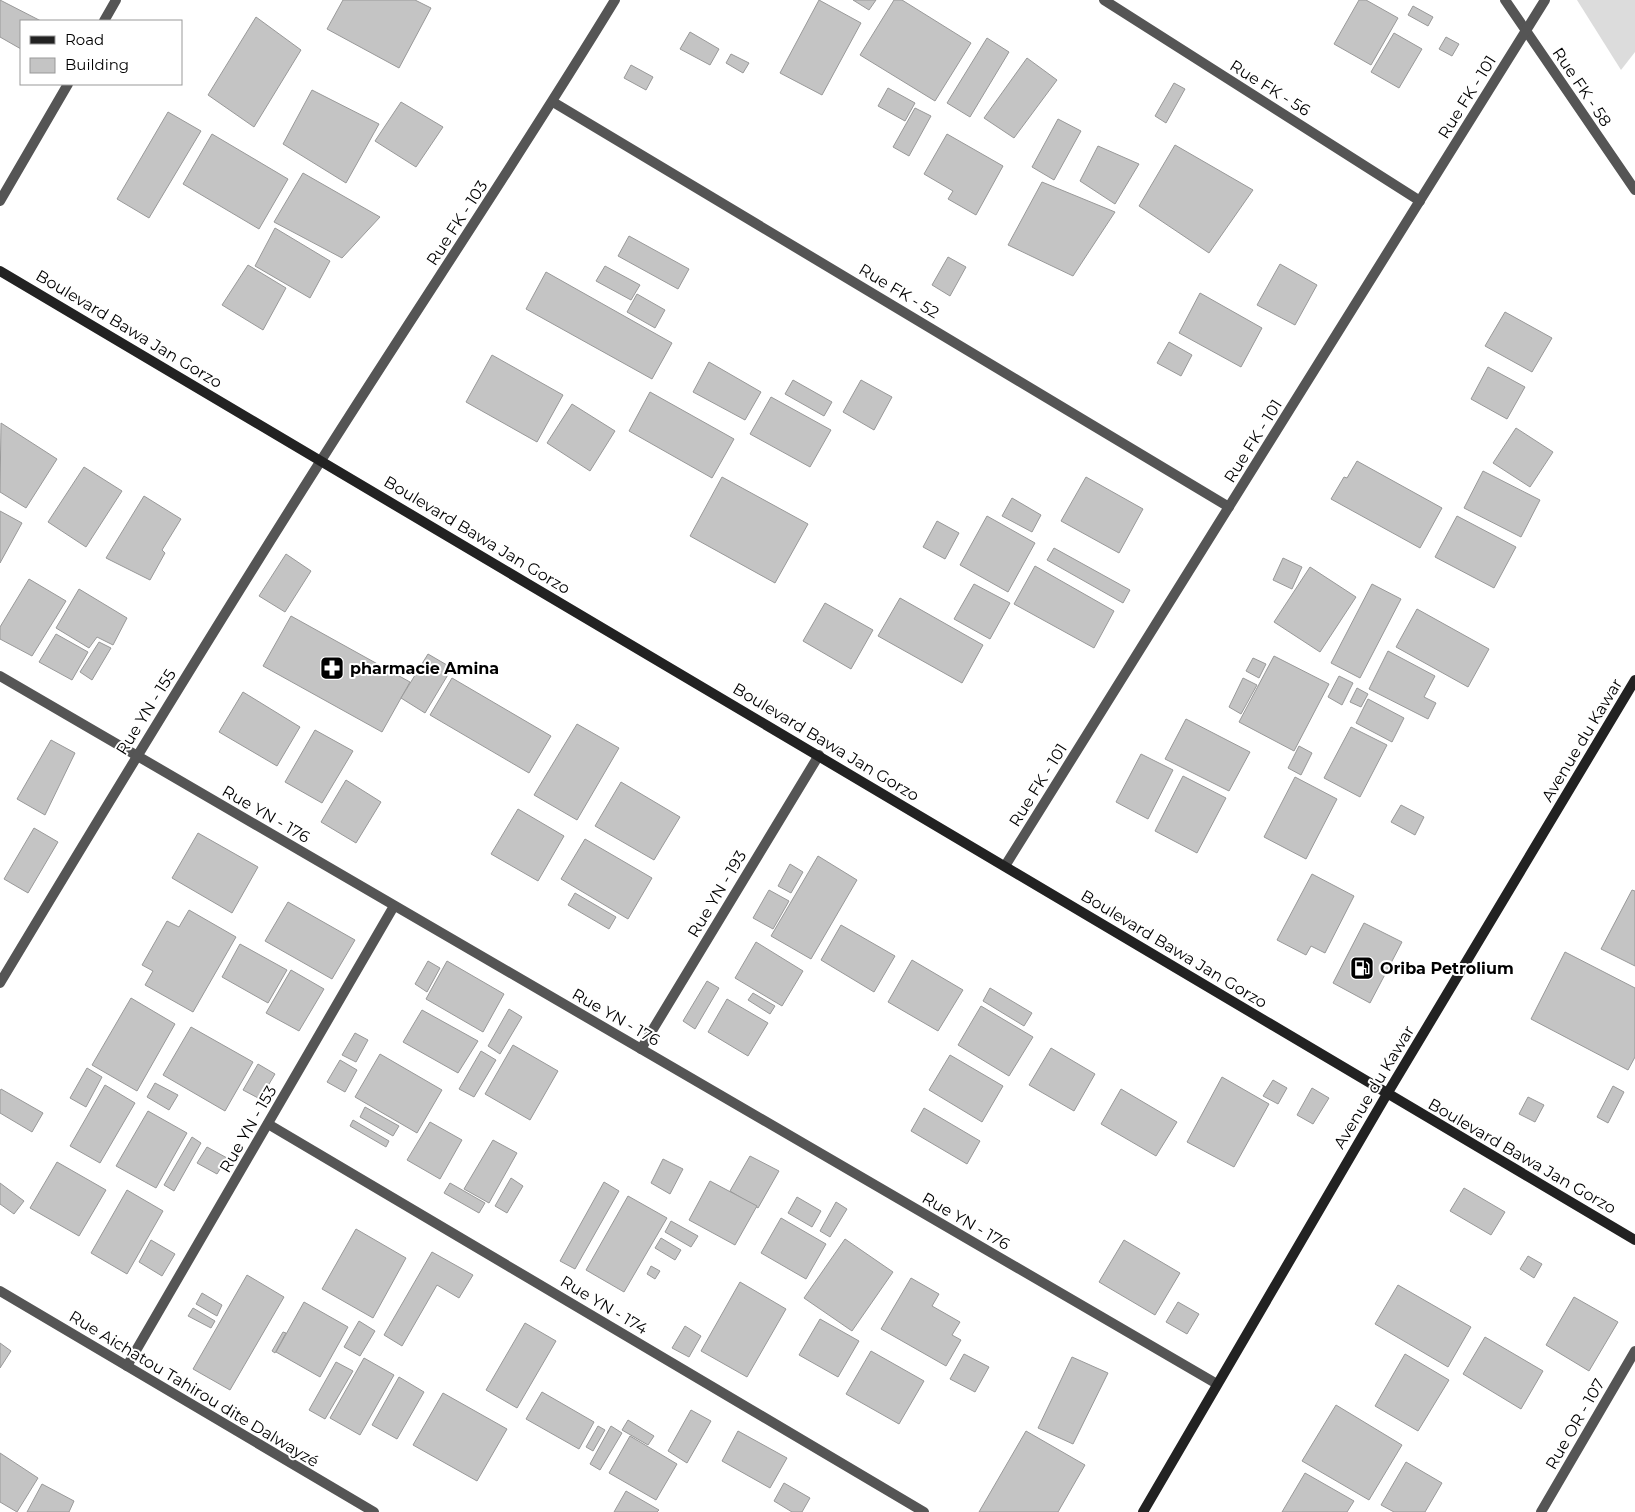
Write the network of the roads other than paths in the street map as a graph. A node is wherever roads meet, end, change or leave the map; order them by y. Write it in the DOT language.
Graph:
graph roads {
  1 [pos="116,0"];
  2 [pos="615,0"];
  3 [pos="1104,0"];
  4 [pos="1505,0"];
  5 [pos="1545,0"];
  6 [pos="105,20"];
  7 [pos="1526,32"];
  8 [pos="67,85"];
  9 [pos="553,102"];
  10 [pos="1635,190"];
  11 [pos="0,201"];
  12 [pos="1420,201"];
  13 [pos="0,271"];
  14 [pos="321,460"];
  15 [pos="1229,507"];
  16 [pos="0,676"];
  17 [pos="1635,680"];
  18 [pos="136,755"];
  19 [pos="819,755"];
  20 [pos="1005,866"];
  21 [pos="394,906"];
  22 [pos="0,983"];
  23 [pos="642,1049"];
  24 [pos="1387,1094"];
  25 [pos="268,1124"];
  26 [pos="1635,1240"];
  27 [pos="0,1291"];
  28 [pos="1635,1351"];
  29 [pos="127,1366"];
  30 [pos="1217,1384"];
  31 [pos="374,1512"];
  32 [pos="924,1512"];
  33 [pos="1143,1512"];
  34 [pos="1541,1512"];
  1 -- 6 [label="street"];
  2 -- 9 [label="street, Rue FK - 103"];
  3 -- 12 [label="street, Rue FK - 56"];
  4 -- 7 [label="street, Rue FK - 58"];
  5 -- 7 [label="street, Rue FK - 101"];
  7 -- 10 [label="street, Rue FK - 58"];
  7 -- 12 [label="street, Rue FK - 101"];
  8 -- 11 [label="street"];
  9 -- 14 [label="street, Rue FK - 103"];
  9 -- 15 [label="street, Rue FK - 52"];
  12 -- 15 [label="street, Rue FK - 101"];
  13 -- 14 [label="main road, Boulevard Bawa Jan Gorzo"];
  14 -- 18 [label="street, Rue YN - 155"];
  14 -- 19 [label="main road, Boulevard Bawa Jan Gorzo"];
  15 -- 20 [label="street, Rue FK - 101"];
  16 -- 18 [label="street, Rue YN - 176"];
  17 -- 24 [label="main road, Avenue du Kawar"];
  18 -- 21 [label="street, Rue YN - 176"];
  18 -- 22 [label="street, Rue YN - 155"];
  19 -- 20 [label="main road, Boulevard Bawa Jan Gorzo"];
  19 -- 23 [label="street, Rue YN - 193"];
  20 -- 24 [label="main road, Boulevard Bawa Jan Gorzo"];
  21 -- 23 [label="street, Rue YN - 176"];
  21 -- 25 [label="street, Rue YN - 153"];
  23 -- 30 [label="street, Rue YN - 176"];
  24 -- 26 [label="main road, Boulevard Bawa Jan Gorzo"];
  24 -- 30 [label="main road, Avenue du Kawar"];
  25 -- 29 [label="street, Rue YN - 153"];
  25 -- 32 [label="street, Rue YN - 174"];
  27 -- 29 [label="street, Rue Aichatou Tahirou dite Dalwayzé"];
  28 -- 34 [label="street, Rue OR - 107"];
  29 -- 31 [label="street, Rue Aichatou Tahirou dite Dalwayzé"];
  30 -- 33 [label="main road, Avenue du Kawar"];
}
